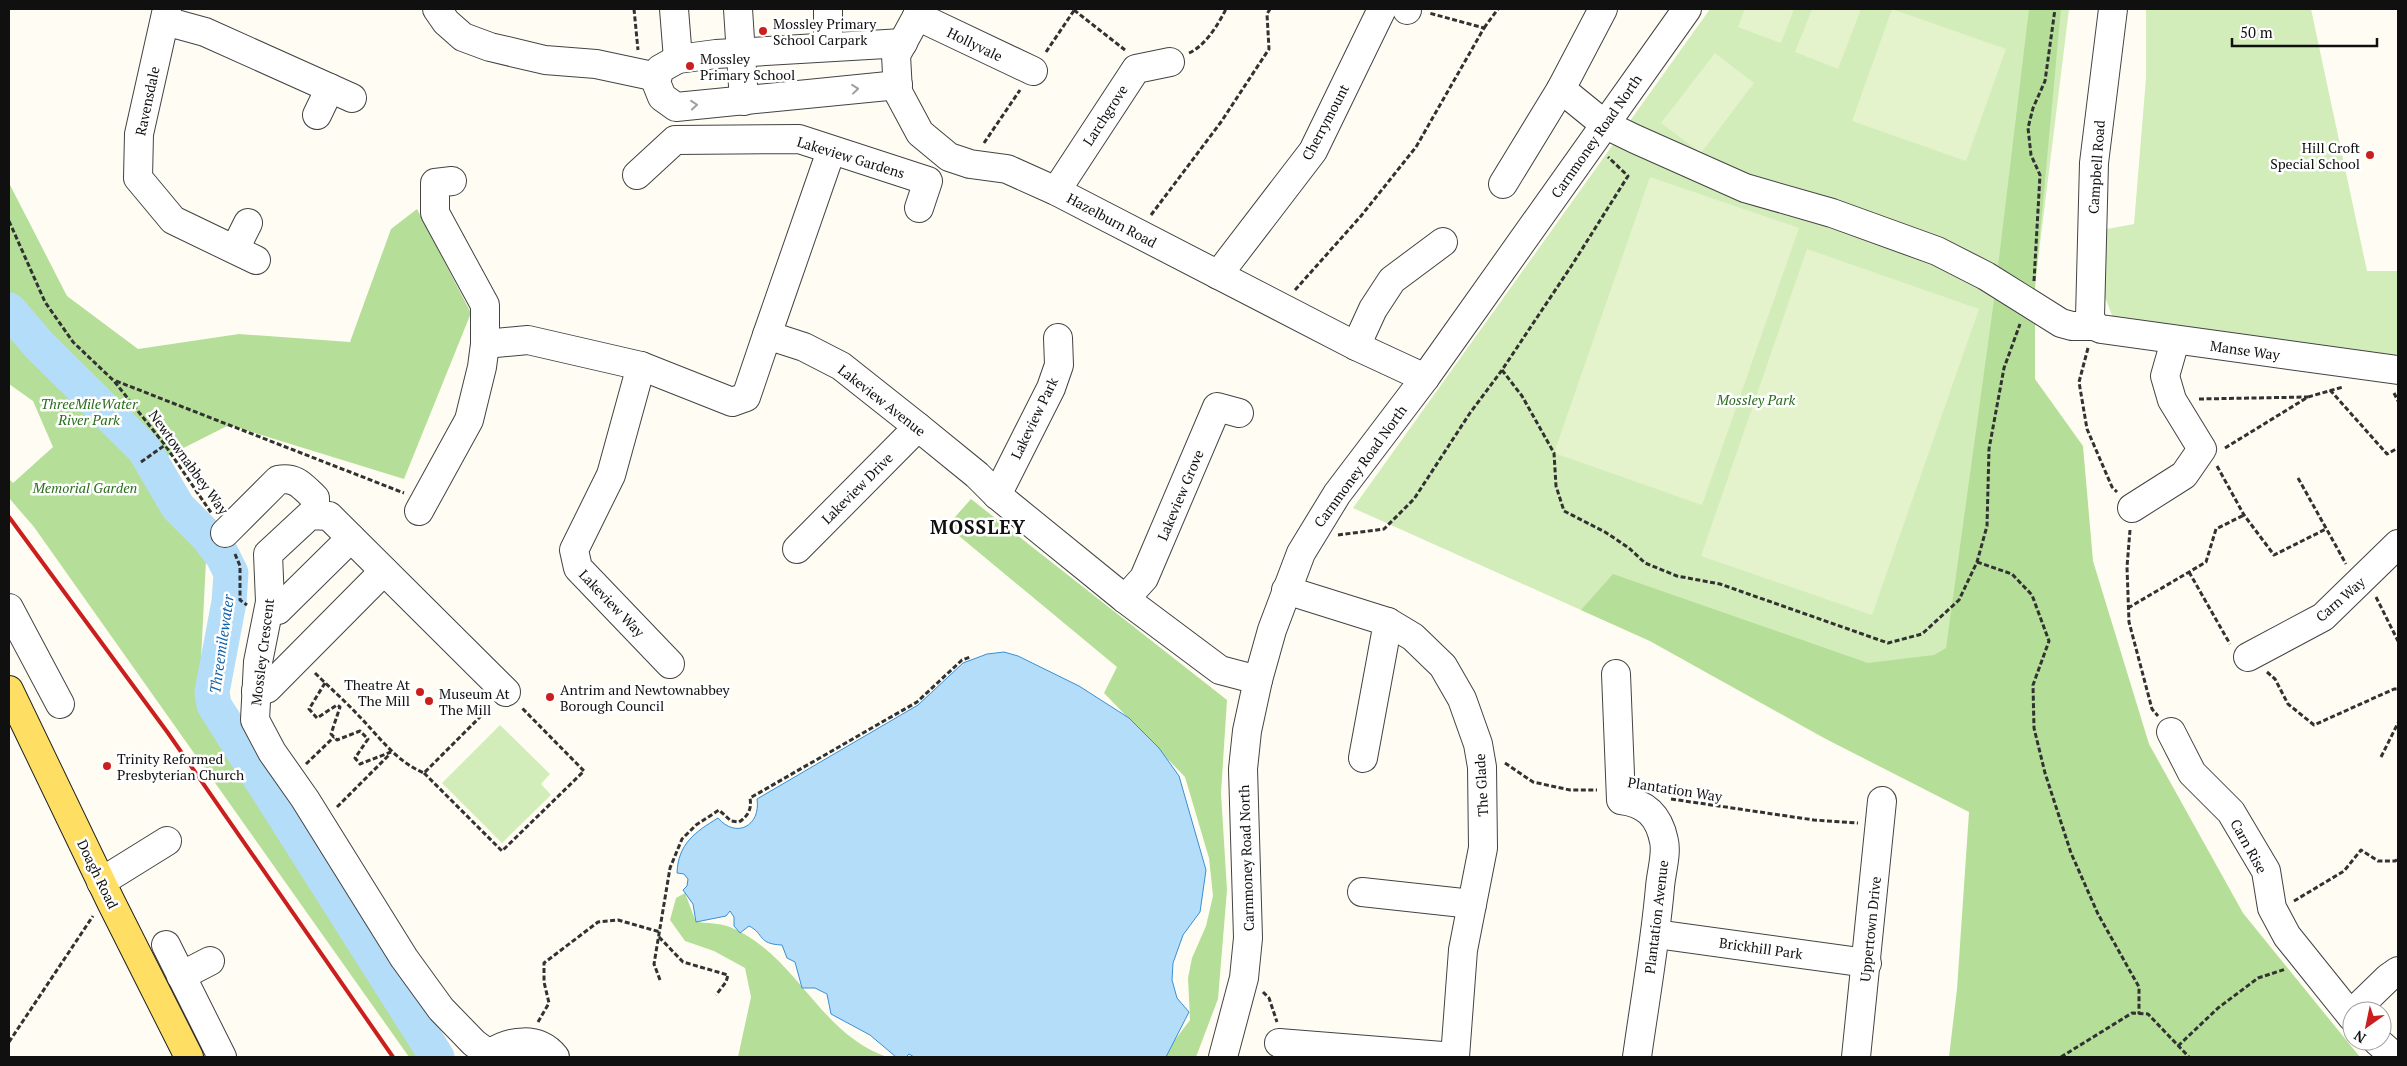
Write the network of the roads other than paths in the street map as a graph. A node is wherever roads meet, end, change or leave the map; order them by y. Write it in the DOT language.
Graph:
graph roads {
  1 [pos="437,9"];
  2 [pos="674,9"];
  3 [pos="738,9"];
  4 [pos="828,9"];
  5 [pos="1399,9"];
  6 [pos="1603,9"];
  7 [pos="1687,9"];
  8 [pos="2113,9"];
  9 [pos="919,12"];
  10 [pos="166,15"];
  11 [pos="903,44"];
  12 [pos="828,48"];
  13 [pos="742,52"];
  14 [pos="678,59"];
  15 [pos="1170,62"];
  16 [pos="1033,71"];
  17 [pos="646,75"];
  18 [pos="898,85"];
  19 [pos="1561,89"];
  20 [pos="744,101"];
  21 [pos="317,115"];
  22 [pos="1598,133"];
  23 [pos="831,151"];
  24 [pos="637,174"];
  25 [pos="452,181"];
  26 [pos="1503,184"];
  27 [pos="1056,190"];
  28 [pos="919,208"];
  29 [pos="248,223"];
  30 [pos="1443,242"];
  31 [pos="1218,275"];
  32 [pos="2094,326"];
  33 [pos="767,335"];
  34 [pos="1058,338"];
  35 [pos="2175,341"];
  36 [pos="485,344"];
  37 [pos="1356,346"];
  38 [pos="641,366"];
  39 [pos="1425,378"];
  40 [pos="2392,380"];
  41 [pos="1240,414"];
  42 [pos="918,427"];
  43 [pos="997,496"];
  44 [pos="421,506"];
  45 [pos="2132,508"];
  46 [pos="315,515"];
  47 [pos="225,533"];
  48 [pos="351,538"];
  49 [pos="2398,544"];
  50 [pos="797,548"];
  51 [pos="384,571"];
  52 [pos="1286,590"];
  53 [pos="1125,598"];
  54 [pos="256,607"];
  55 [pos="9,608"];
  56 [pos="1388,622"];
  57 [pos="2248,657"];
  58 [pos="670,664"];
  59 [pos="1616,674"];
  60 [pos="1258,680"];
  61 [pos="9,690"];
  62 [pos="256,691"];
  63 [pos="506,692"];
  64 [pos="60,704"];
  65 [pos="2171,732"];
  66 [pos="1363,758"];
  67 [pos="1881,812"];
  68 [pos="167,841"];
  69 [pos="106,892"];
  70 [pos="1362,892"];
  71 [pos="1472,904"];
  72 [pos="1656,934"];
  73 [pos="166,945"];
  74 [pos="210,961"];
  75 [pos="1867,963"];
  76 [pos="2398,971"];
  77 [pos="181,976"];
  78 [pos="2365,1001"];
  79 [pos="2342,1002"];
  80 [pos="1279,1043"];
  81 [pos="491,1056"];
  82 [pos="189,1057"];
  83 [pos="222,1057"];
  84 [pos="556,1057"];
  85 [pos="1223,1057"];
  86 [pos="1455,1057"];
  87 [pos="1637,1057"];
  88 [pos="1856,1057"];
  1 -- 17 [label="street"];
  2 -- 14 [label="street"];
  3 -- 13 [label="street"];
  4 -- 12 [label="street"];
  5 -- 31 [label="street, Cherrymount"];
  6 -- 19 [label="street"];
  7 -- 22 [label="street, Carnmoney Road North"];
  8 -- 32 [label="street, Campbell Road"];
  9 -- 11 [label="street, Hazelburn Road"];
  9 -- 16 [label="street, Hollyvale"];
  10 -- 21 [label="street, Ravensdale"];
  10 -- 29 [label="street, Ravensdale"];
  11 -- 12 [label="street"];
  11 -- 18 [label="street, Hazelburn Road"];
  12 -- 13 [label="street"];
  13 -- 14 [label="street"];
  13 -- 20 [label="street"];
  14 -- 17 [label="street"];
  15 -- 27 [label="street, Larchgrove"];
  17 -- 20 [label="street, one-way"];
  20 -- 18 [label="street, one-way"];
  18 -- 27 [label="street, Hazelburn Road"];
  19 -- 22 [label="street, Manse Way"];
  19 -- 26 [label="street"];
  22 -- 32 [label="street, Manse Way"];
  22 -- 39 [label="street, Carnmoney Road North"];
  23 -- 24 [label="street, Lakeview Gardens"];
  23 -- 28 [label="street, Lakeview Gardens"];
  23 -- 33 [label="street"];
  25 -- 36 [label="street"];
  27 -- 31 [label="street, Hazelburn Road"];
  30 -- 37 [label="street"];
  31 -- 37 [label="street, Hazelburn Road"];
  32 -- 35 [label="street, Manse Way"];
  33 -- 38 [label="street"];
  33 -- 42 [label="street, Lakeview Avenue"];
  34 -- 43 [label="street, Lakeview Park"];
  35 -- 40 [label="street, Manse Way"];
  35 -- 45 [label="street"];
  36 -- 38 [label="street"];
  36 -- 44 [label="street"];
  37 -- 39 [label="street, Hazelburn Road"];
  38 -- 58 [label="street, Lakeview Way"];
  39 -- 52 [label="street, Carnmoney Road North"];
  41 -- 53 [label="street, Lakeview Grove"];
  42 -- 43 [label="street, Lakeview Avenue"];
  42 -- 50 [label="street, Lakeview Drive"];
  43 -- 53 [label="street, Lakeview Avenue"];
  46 -- 47 [label="street"];
  46 -- 48 [label="street"];
  46 -- 54 [label="street, Mossley Crescent"];
  48 -- 51 [label="street"];
  48 -- 54 [label="street"];
  49 -- 57 [label="street, Carn Way"];
  51 -- 62 [label="street"];
  51 -- 63 [label="street"];
  52 -- 56 [label="street, The Glade"];
  52 -- 60 [label="street, Carnmoney Road North"];
  53 -- 60 [label="street, Lakeview Avenue"];
  54 -- 62 [label="street, Mossley Crescent"];
  55 -- 64 [label="street"];
  56 -- 66 [label="street"];
  56 -- 71 [label="street, The Glade"];
  59 -- 72 [label="street, Plantation Avenue"];
  60 -- 85 [label="street, Carnmoney Road North"];
  61 -- 69 [label="main road, Doagh Road"];
  62 -- 81 [label="street, Mossley Crescent"];
  65 -- 79 [label="street, Carn Rise"];
  67 -- 75 [label="street, Uppertown Drive"];
  68 -- 69 [label="street"];
  69 -- 82 [label="main road, Doagh Road"];
  70 -- 71 [label="street"];
  71 -- 86 [label="street, The Glade"];
  72 -- 75 [label="street, Brickhill Park"];
  72 -- 87 [label="street, Plantation Avenue"];
  73 -- 77 [label="street"];
  74 -- 77 [label="street"];
  75 -- 88 [label="street, Uppertown Drive"];
  76 -- 78 [label="street"];
  77 -- 83 [label="street"];
  80 -- 86 [label="street"];
  81 -- 84 [label="street"];
}
